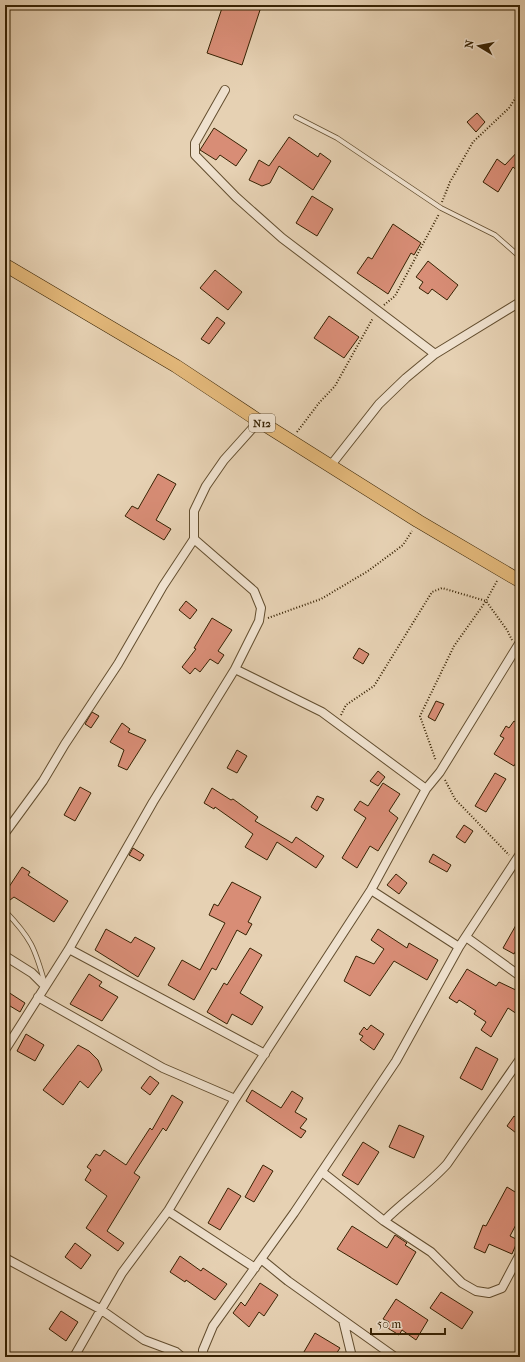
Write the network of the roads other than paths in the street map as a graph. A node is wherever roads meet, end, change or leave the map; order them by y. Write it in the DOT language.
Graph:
graph roads {
  1 [pos="225,90"];
  2 [pos="296,117"];
  3 [pos="520,257"];
  4 [pos="5,265"];
  5 [pos="520,302"];
  6 [pos="435,354"];
  7 [pos="259,420"];
  8 [pos="331,465"];
  9 [pos="194,539"];
  10 [pos="520,581"];
  11 [pos="518,645"];
  12 [pos="235,669"];
  13 [pos="426,789"];
  14 [pos="5,833"];
  15 [pos="520,854"];
  16 [pos="371,890"];
  17 [pos="5,911"];
  18 [pos="466,937"];
  19 [pos="459,946"];
  20 [pos="69,949"];
  21 [pos="5,956"];
  22 [pos="520,976"];
  23 [pos="45,986"];
  24 [pos="38,997"];
  25 [pos="5,1050"];
  26 [pos="264,1054"];
  27 [pos="520,1059"];
  28 [pos="235,1099"];
  29 [pos="322,1172"];
  30 [pos="168,1211"];
  31 [pos="384,1222"];
  32 [pos="520,1254"];
  33 [pos="5,1258"];
  34 [pos="261,1258"];
  35 [pos="255,1268"];
  36 [pos="100,1309"];
  37 [pos="343,1320"];
  38 [pos="74,1357"];
  39 [pos="182,1357"];
  40 [pos="202,1357"];
  41 [pos="352,1357"];
  42 [pos="395,1357"];
  1 -- 6 [label="street"];
  2 -- 3 [label="lane"];
  4 -- 7 [label="highway, N12"];
  5 -- 6 [label="street"];
  6 -- 8 [label="street"];
  7 -- 8 [label="highway, N12"];
  7 -- 9 [label="street"];
  8 -- 10 [label="highway, N12"];
  9 -- 12 [label="street"];
  9 -- 14 [label="street"];
  11 -- 13 [label="street"];
  12 -- 13 [label="street"];
  12 -- 20 [label="street"];
  13 -- 16 [label="street"];
  15 -- 18 [label="street"];
  16 -- 19 [label="street"];
  16 -- 26 [label="street"];
  17 -- 23 [label="lane"];
  18 -- 19 [label="street"];
  18 -- 22 [label="street"];
  19 -- 29 [label="street"];
  20 -- 23 [label="street"];
  20 -- 26 [label="street"];
  21 -- 23 [label="street"];
  23 -- 24 [label="street"];
  24 -- 25 [label="street"];
  24 -- 28 [label="street"];
  26 -- 28 [label="street"];
  27 -- 31 [label="street"];
  28 -- 30 [label="street"];
  29 -- 31 [label="street"];
  29 -- 34 [label="street"];
  30 -- 35 [label="street"];
  30 -- 36 [label="street"];
  31 -- 32 [label="street"];
  33 -- 36 [label="street"];
  34 -- 35 [label="street"];
  34 -- 37 [label="street"];
  35 -- 40 [label="street"];
  36 -- 38 [label="street"];
  36 -- 39 [label="street"];
  37 -- 41 [label="street"];
  37 -- 42 [label="street"];
}
